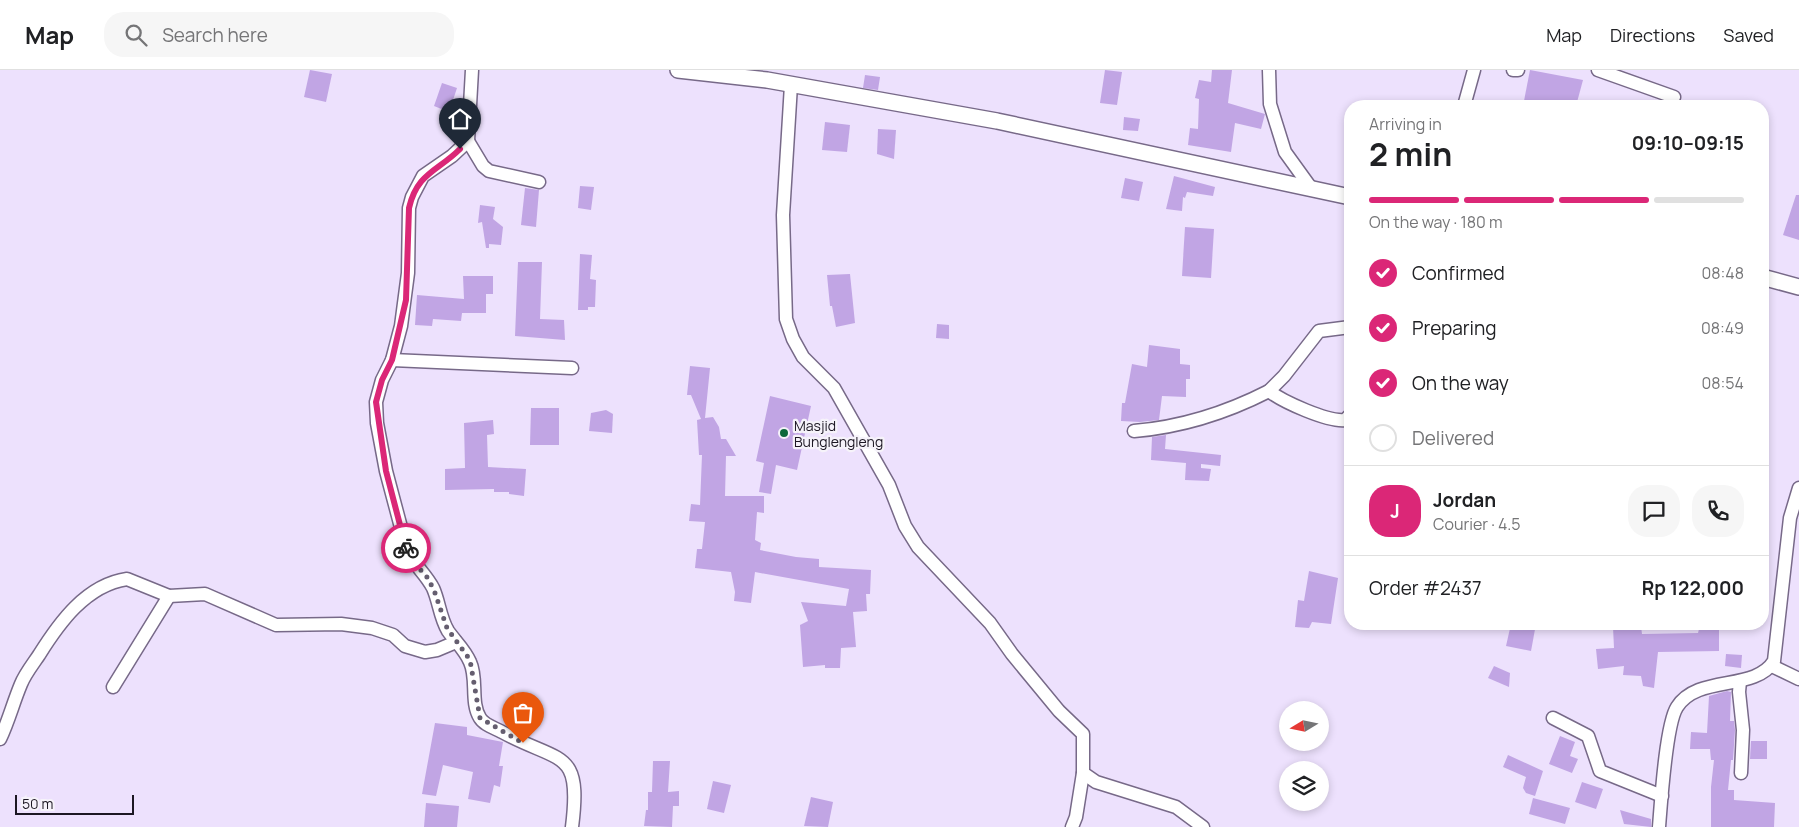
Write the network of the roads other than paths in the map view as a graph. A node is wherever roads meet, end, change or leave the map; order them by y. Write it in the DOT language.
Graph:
graph roads {
  1 [pos="472,70"];
  2 [pos="678,70"];
  3 [pos="1269,70"];
  4 [pos="1474,70"];
  5 [pos="1513,70"];
  6 [pos="1518,70"];
  7 [pos="1598,70"];
  8 [pos="768,75"];
  9 [pos="791,85"];
  10 [pos="1674,97"];
  11 [pos="1466,100"];
  12 [pos="468,142"];
  13 [pos="539,182"];
  14 [pos="1311,188"];
  15 [pos="1344,196"];
  16 [pos="1769,279"];
  17 [pos="1799,286"];
  18 [pos="1344,329"];
  19 [pos="392,360"];
  20 [pos="572,368"];
  21 [pos="1269,391"];
  22 [pos="1344,420"];
  23 [pos="1134,431"];
  24 [pos="1799,488"];
  25 [pos="169,596"];
  26 [pos="456,642"];
  27 [pos="1772,666"];
  28 [pos="1799,679"];
  29 [pos="1740,681"];
  30 [pos="113,687"];
  31 [pos="1553,718"];
  32 [pos="0,739"];
  33 [pos="1083,773"];
  34 [pos="1740,773"];
  35 [pos="1662,796"];
  36 [pos="572,827"];
  37 [pos="1072,827"];
  38 [pos="1202,827"];
  39 [pos="1658,827"];
  1 -- 12 [label="street"];
  2 -- 8 [label="street"];
  3 -- 14 [label="street"];
  4 -- 11 [label="street"];
  5 -- 6 [label="street"];
  7 -- 10 [label="street"];
  8 -- 9 [label="street"];
  9 -- 14 [label="street"];
  9 -- 33 [label="street"];
  12 -- 13 [label="street"];
  12 -- 19 [label="street"];
  14 -- 15 [label="street"];
  16 -- 17 [label="street"];
  18 -- 21 [label="street"];
  19 -- 20 [label="street"];
  19 -- 26 [label="street"];
  21 -- 22 [label="street"];
  21 -- 23 [label="street"];
  24 -- 27 [label="street"];
  25 -- 26 [label="street"];
  25 -- 30 [label="street"];
  25 -- 32 [label="street"];
  26 -- 36 [label="street"];
  27 -- 28 [label="street"];
  27 -- 29 [label="street"];
  29 -- 34 [label="street"];
  29 -- 35 [label="street"];
  31 -- 35 [label="street"];
  33 -- 37 [label="street"];
  33 -- 38 [label="street"];
  35 -- 39 [label="street"];
}
